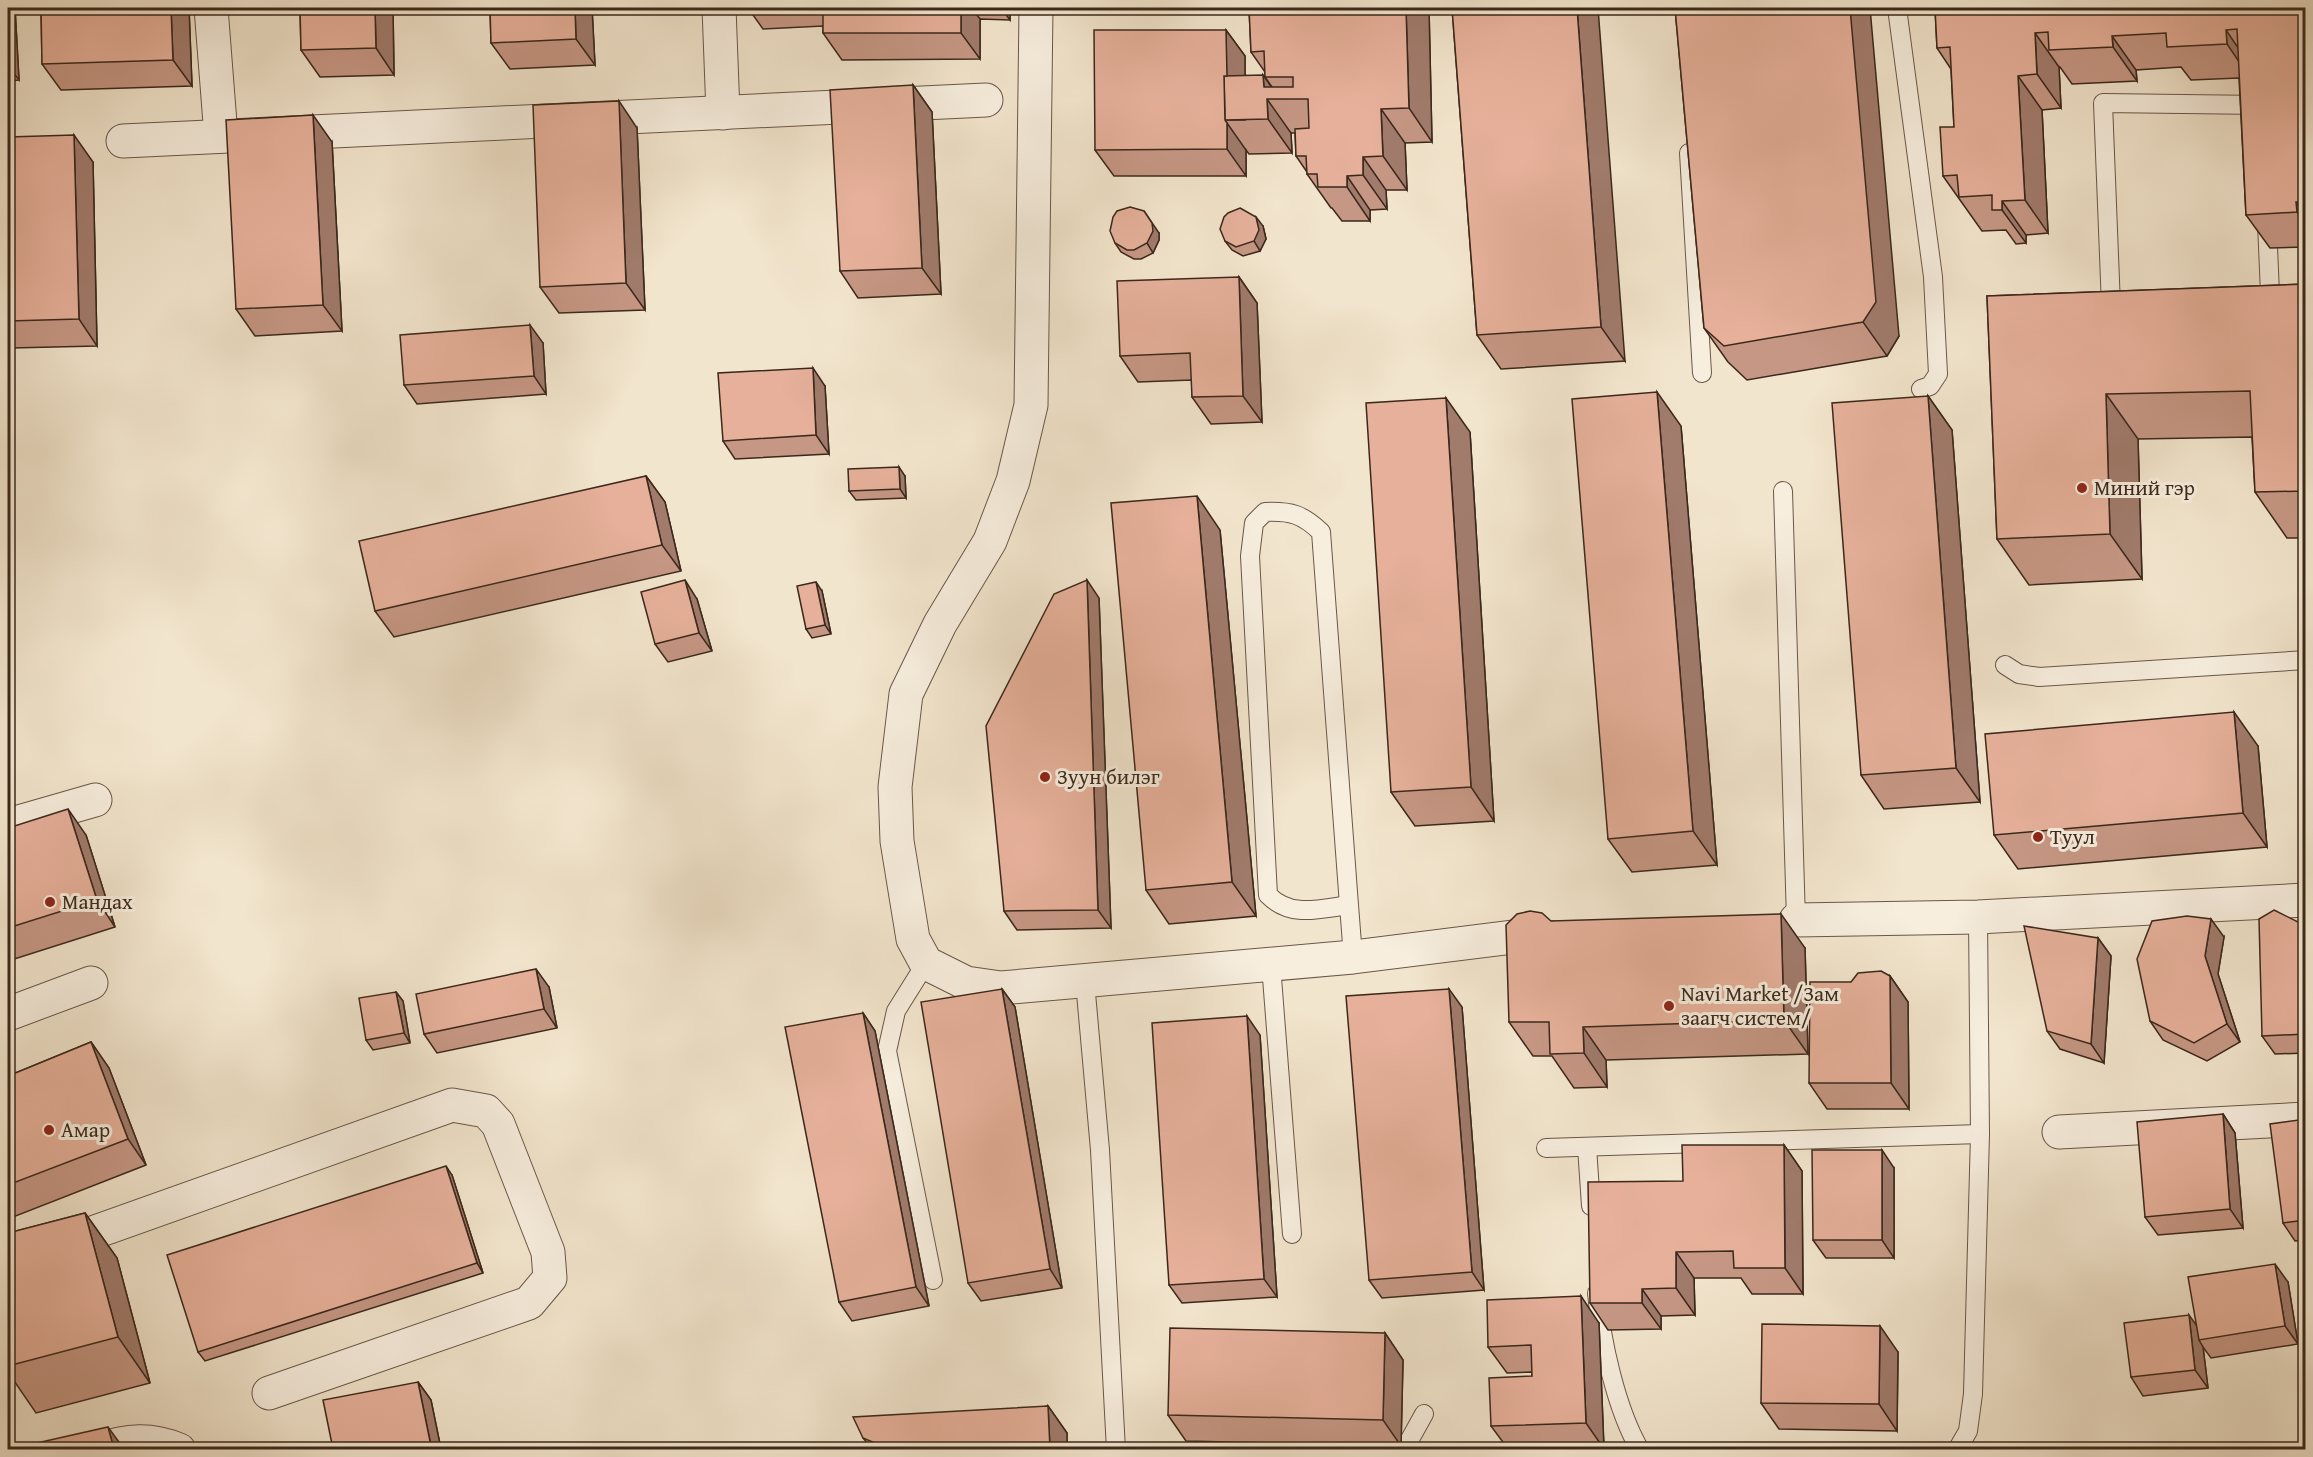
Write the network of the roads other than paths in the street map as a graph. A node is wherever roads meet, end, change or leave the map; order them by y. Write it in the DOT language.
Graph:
graph roads {
  1 [pos="211,8"];
  2 [pos="719,8"];
  3 [pos="1035,8"];
  4 [pos="1897,8"];
  5 [pos="986,100"];
  6 [pos="723,113"];
  7 [pos="2263,127"];
  8 [pos="1688,135"];
  9 [pos="220,136"];
  10 [pos="123,141"];
  11 [pos="2266,211"];
  12 [pos="2294,292"];
  13 [pos="2270,294"];
  14 [pos="2247,296"];
  15 [pos="2134,304"];
  16 [pos="1702,374"];
  17 [pos="1921,388"];
  18 [pos="1783,491"];
  19 [pos="2306,660"];
  20 [pos="2005,665"];
  21 [pos="95,800"];
  22 [pos="8,825"];
  23 [pos="2306,900"];
  24 [pos="1349,905"];
  25 [pos="1978,917"];
  26 [pos="1796,920"];
  27 [pos="1537,934"];
  28 [pos="1353,957"];
  29 [pos="926,963"];
  30 [pos="1271,965"];
  31 [pos="1085,982"];
  32 [pos="91,983"];
  33 [pos="8,1014"];
  34 [pos="2306,1119"];
  35 [pos="2059,1132"];
  36 [pos="1980,1134"];
  37 [pos="1587,1147"];
  38 [pos="1546,1148"];
  39 [pos="1593,1229"];
  40 [pos="1292,1234"];
  41 [pos="8,1263"];
  42 [pos="1596,1276"];
  43 [pos="933,1280"];
  44 [pos="269,1393"];
  45 [pos="1424,1414"];
  46 [pos="98,1449"];
  47 [pos="179,1449"];
  48 [pos="1116,1449"];
  49 [pos="1404,1449"];
  50 [pos="1640,1449"];
  51 [pos="1957,1449"];
  1 -- 9 [label="street"];
  2 -- 6 [label="street"];
  3 -- 29 [label="street"];
  4 -- 17 [label="lane"];
  5 -- 6 [label="street"];
  6 -- 9 [label="street"];
  7 -- 15 [label="lane"];
  8 -- 16 [label="lane"];
  9 -- 10 [label="street"];
  11 -- 13 [label="lane"];
  12 -- 13 [label="lane"];
  13 -- 14 [label="lane"];
  18 -- 26 [label="lane"];
  19 -- 20 [label="lane"];
  21 -- 22 [label="street"];
  23 -- 25 [label="street"];
  24 -- 24 [label="lane"];
  24 -- 28 [label="lane"];
  25 -- 26 [label="street"];
  25 -- 36 [label="lane"];
  27 -- 28 [label="street"];
  28 -- 30 [label="street"];
  29 -- 31 [label="street"];
  29 -- 43 [label="lane"];
  30 -- 31 [label="street"];
  30 -- 40 [label="lane"];
  31 -- 48 [label="lane"];
  32 -- 33 [label="street"];
  34 -- 35 [label="street"];
  36 -- 37 [label="lane"];
  36 -- 51 [label="lane"];
  37 -- 38 [label="lane"];
  37 -- 39 [label="lane"];
  41 -- 44 [label="street"];
  42 -- 50 [label="lane"];
  45 -- 49 [label="lane"];
  46 -- 47 [label="street"];
}
